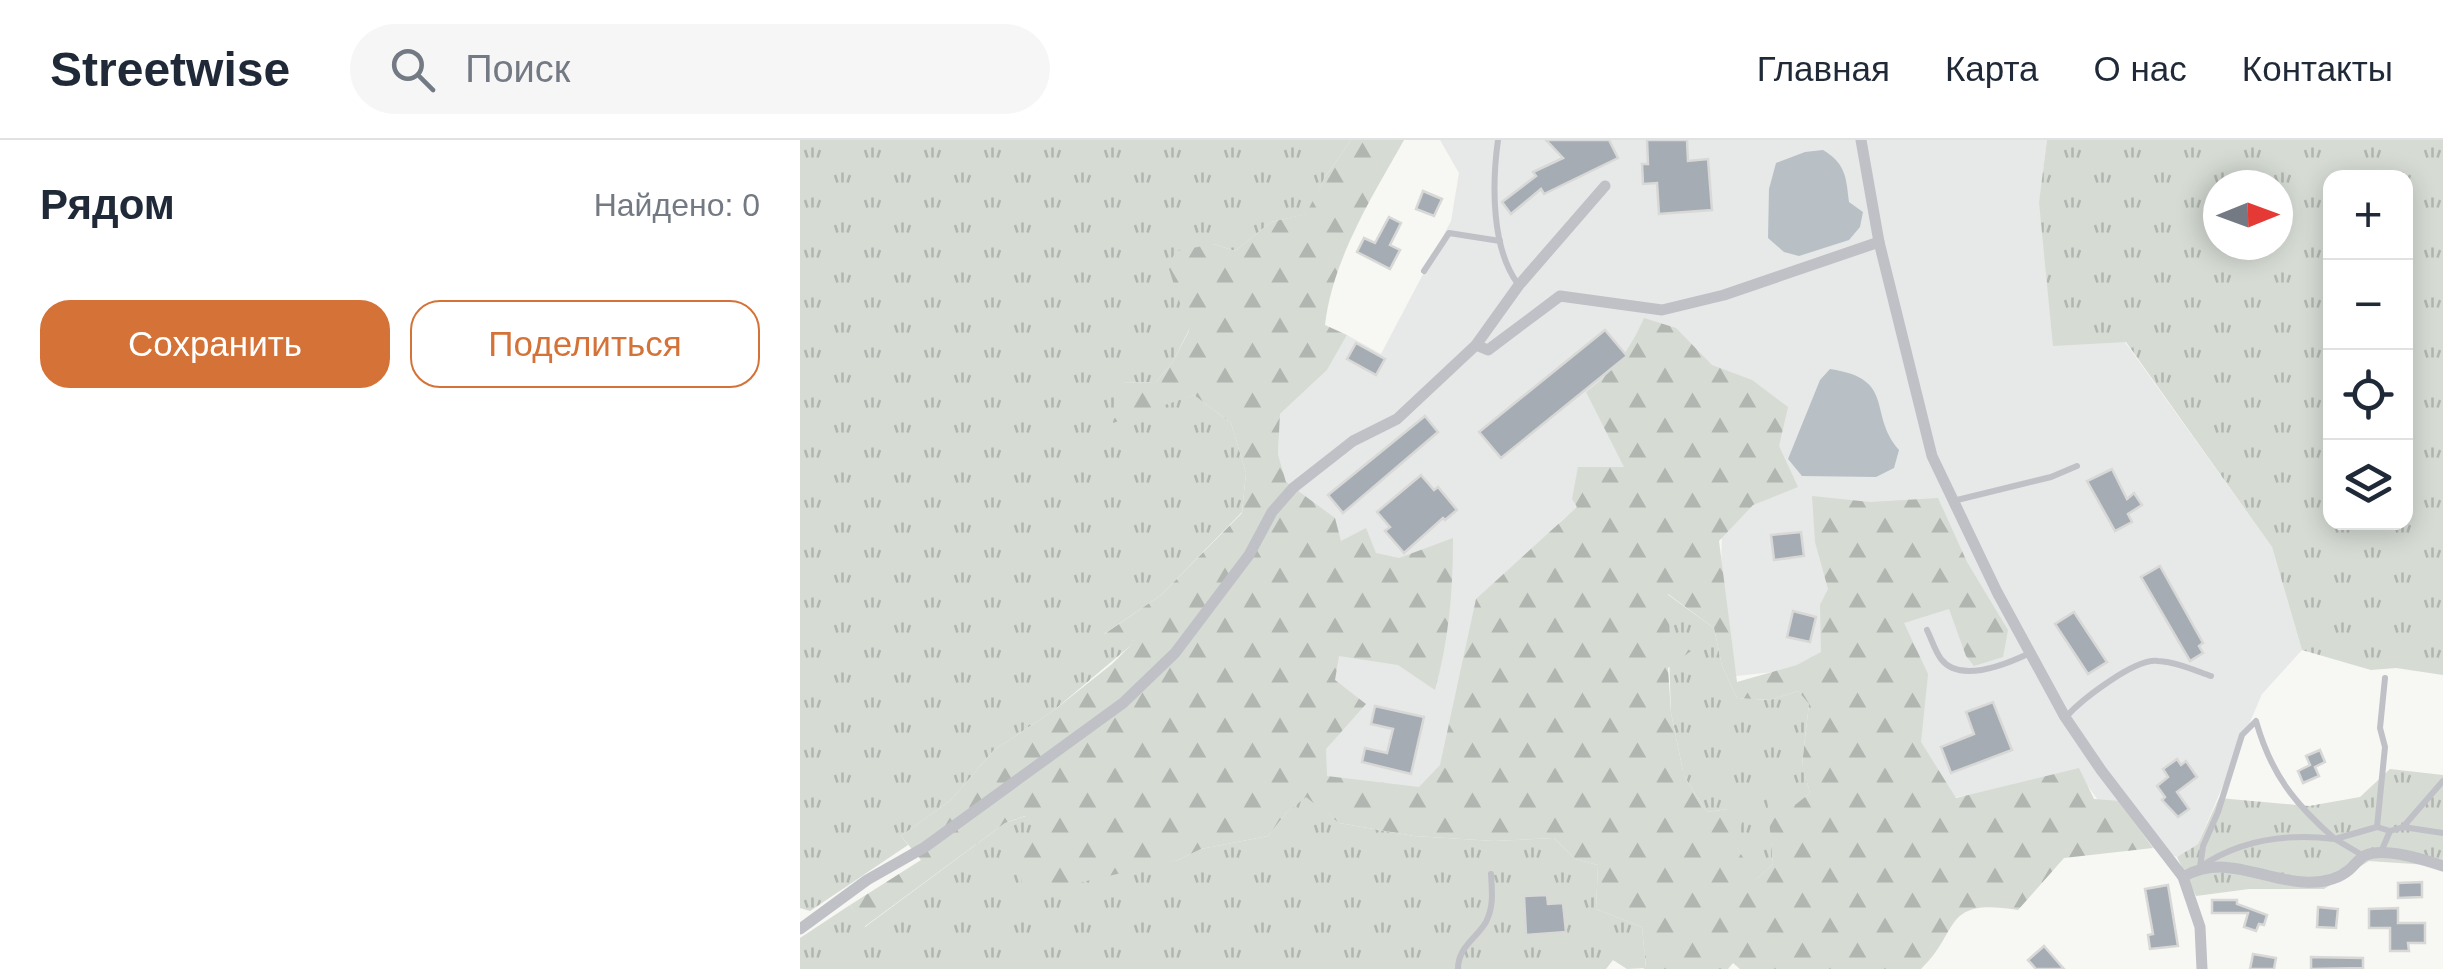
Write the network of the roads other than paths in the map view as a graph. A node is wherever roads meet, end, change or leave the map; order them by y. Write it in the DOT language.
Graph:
graph roads {
  1 [pos="1498,140"];
  2 [pos="1861,140"];
  3 [pos="1604,186"];
  4 [pos="1502,241"];
  5 [pos="1878,242"];
  6 [pos="1424,271"];
  7 [pos="1518,286"];
  8 [pos="1476,344"];
  9 [pos="2078,466"];
  10 [pos="1952,501"];
  11 [pos="1927,630"];
  12 [pos="2031,653"];
  13 [pos="2211,676"];
  14 [pos="2385,678"];
  15 [pos="2065,718"];
  16 [pos="2443,781"];
  17 [pos="2377,826"];
  18 [pos="2403,827"];
  19 [pos="2390,830"];
  20 [pos="2443,833"];
  21 [pos="2335,838"];
  22 [pos="2381,854"];
  23 [pos="2363,855"];
  24 [pos="2443,866"];
  25 [pos="2200,867"];
  26 [pos="1492,874"];
  27 [pos="2183,876"];
  28 [pos="800,929"];
  29 [pos="1458,969"];
  30 [pos="2202,969"];
  1 -- 4 [label="lane"];
  2 -- 5 [label="street"];
  3 -- 7 [label="street"];
  4 -- 6 [label="lane"];
  4 -- 7 [label="lane"];
  5 -- 8 [label="street"];
  5 -- 10 [label="street"];
  7 -- 8 [label="street"];
  8 -- 28 [label="street"];
  9 -- 10 [label="lane"];
  10 -- 12 [label="street"];
  11 -- 12 [label="lane"];
  12 -- 15 [label="street"];
  13 -- 15 [label="lane"];
  14 -- 17 [label="lane"];
  15 -- 27 [label="street"];
  16 -- 18 [label="lane"];
  17 -- 19 [label="lane"];
  17 -- 21 [label="lane"];
  18 -- 19 [label="lane"];
  18 -- 20 [label="lane"];
  19 -- 22 [label="lane"];
  21 -- 23 [label="lane"];
  21 -- 25 [label="lane"];
  21 -- 25 [label="lane"];
  22 -- 23 [label="street"];
  22 -- 24 [label="street"];
  23 -- 25 [label="street"];
  25 -- 27 [label="street"];
  26 -- 29 [label="lane"];
  27 -- 30 [label="street"];
}
